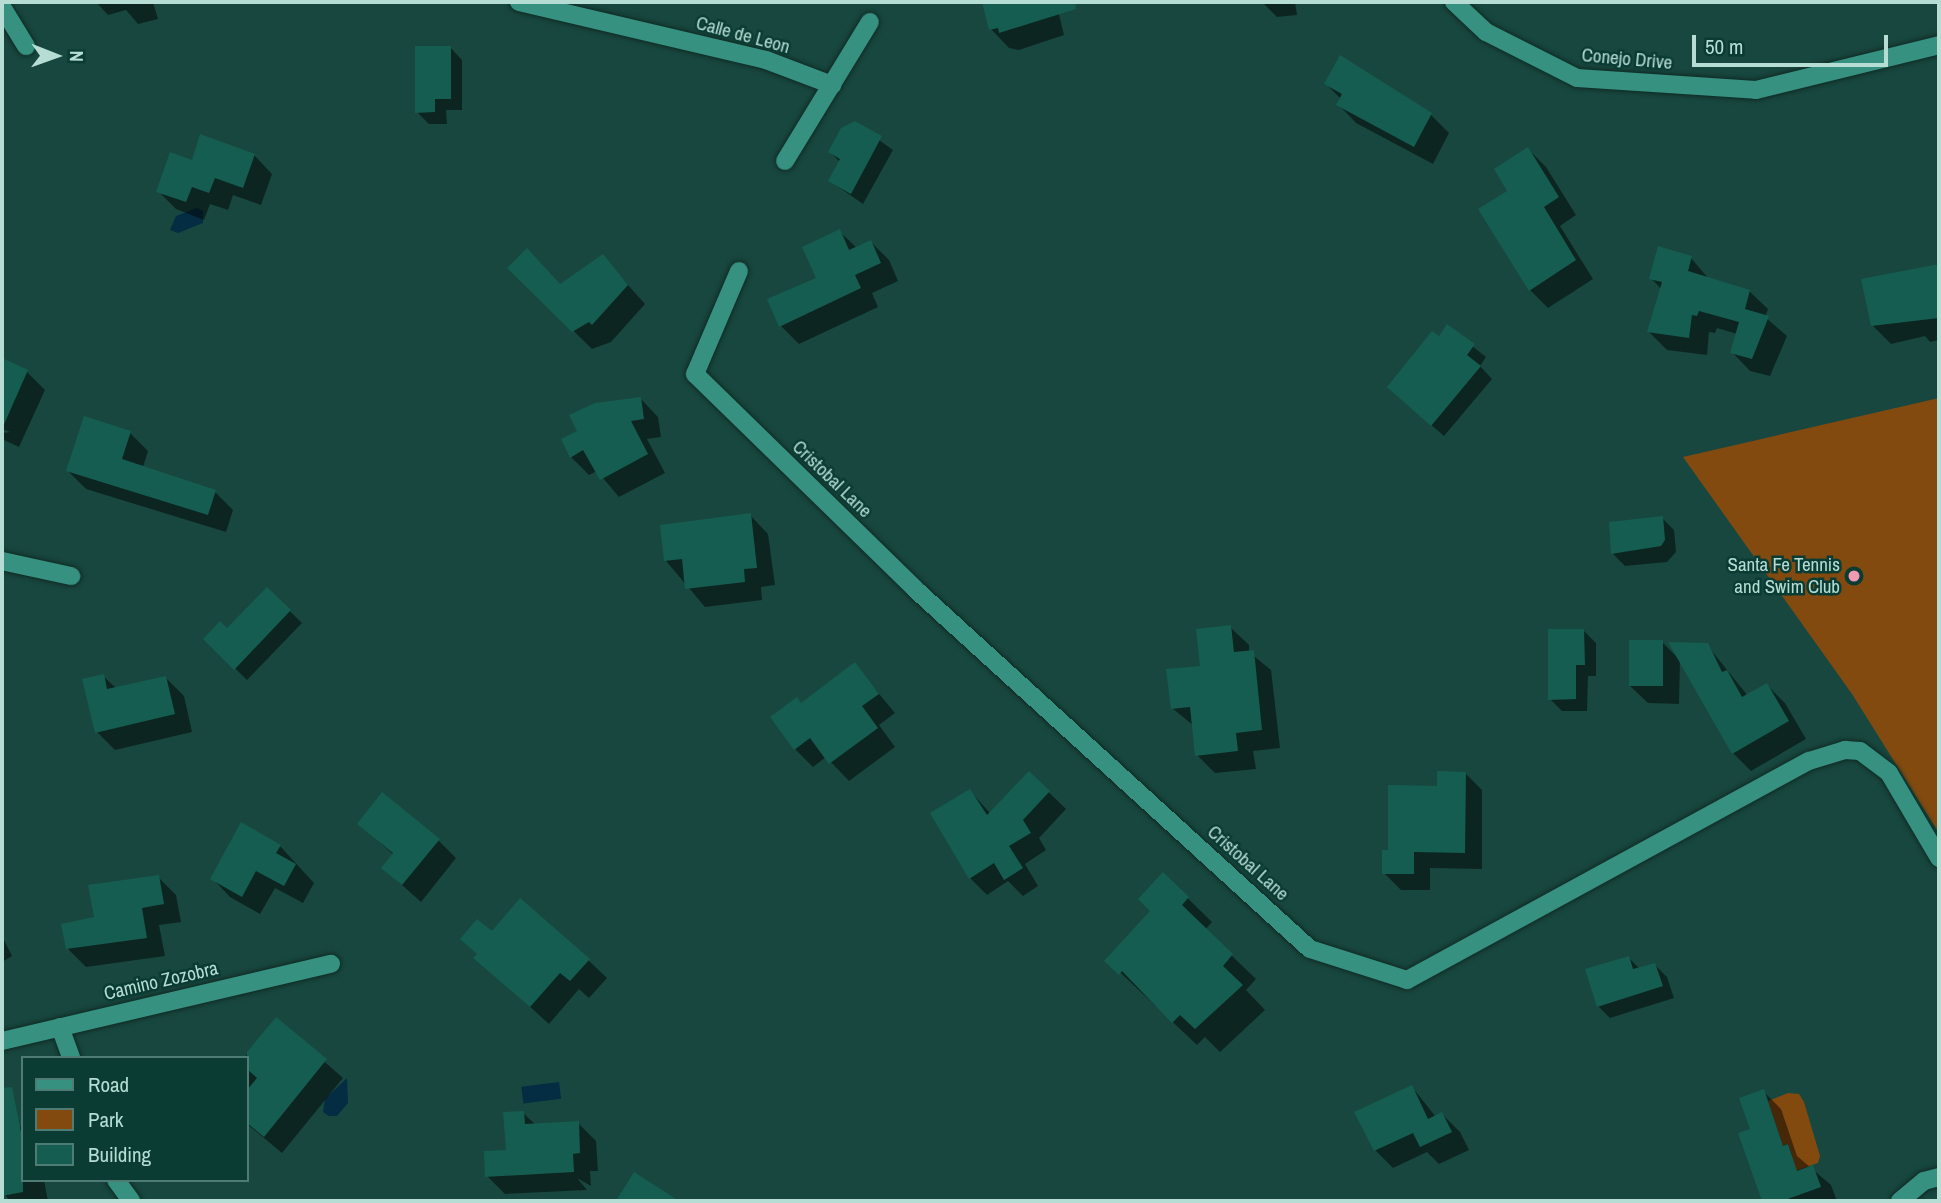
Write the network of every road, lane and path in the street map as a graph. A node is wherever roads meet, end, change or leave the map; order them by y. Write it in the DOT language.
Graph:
graph roads {
  1 [pos="519,2"];
  2 [pos="1454,2"];
  3 [pos="2,7"];
  4 [pos="870,22"];
  5 [pos="26,46"];
  6 [pos="1939,46"];
  7 [pos="832,85"];
  8 [pos="785,161"];
  9 [pos="739,271"];
  10 [pos="2,561"];
  11 [pos="71,576"];
  12 [pos="1939,858"];
  13 [pos="331,964"];
  14 [pos="60,1027"];
  15 [pos="2,1041"];
  16 [pos="70,1056"];
  17 [pos="1939,1178"];
  18 [pos="117,1182"];
  19 [pos="131,1201"];
  20 [pos="1900,1201"];
  1 -- 7 [label="street, Calle de Leon"];
  2 -- 6 [label="street, Conejo Drive"];
  3 -- 5 [label="street"];
  4 -- 7 [label="street"];
  7 -- 8 [label="street"];
  9 -- 12 [label="street, Cristobal Lane"];
  10 -- 11 [label="street"];
  13 -- 14 [label="street, Camino Zozobra"];
  14 -- 15 [label="street, Camino Zozobra"];
  14 -- 16 [label="street"];
  17 -- 20 [label="street"];
  18 -- 19 [label="street"];
}
